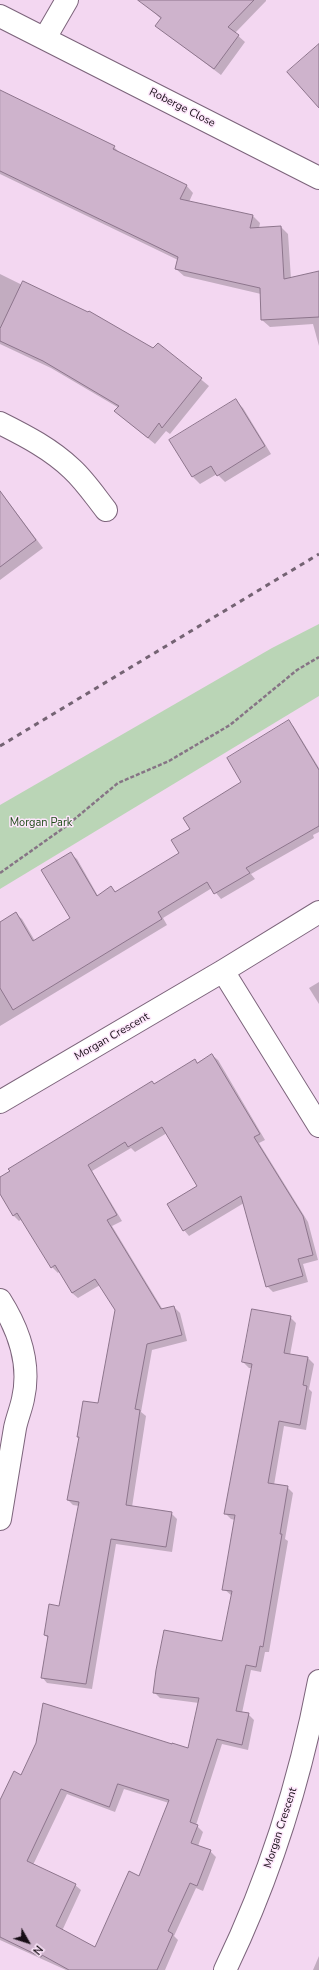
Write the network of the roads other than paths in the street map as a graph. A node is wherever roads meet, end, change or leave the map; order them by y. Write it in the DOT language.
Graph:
graph roads {
  1 [pos="67,0"];
  2 [pos="0,16"];
  3 [pos="45,38"];
  4 [pos="319,178"];
  5 [pos="0,423"];
  6 [pos="106,510"];
  7 [pos="319,912"];
  8 [pos="223,971"];
  9 [pos="0,1102"];
  10 [pos="319,1126"];
  11 [pos="0,1300"];
  12 [pos="0,1519"];
  13 [pos="319,1681"];
  14 [pos="225,1970"];
  1 -- 3 [label="street"];
  2 -- 3 [label="street, Roberge Close"];
  3 -- 4 [label="street, Roberge Close"];
  5 -- 6 [label="street"];
  7 -- 8 [label="street, Morgan Crescent"];
  8 -- 9 [label="street, Morgan Crescent"];
  8 -- 10 [label="street"];
  11 -- 12 [label="street"];
  13 -- 14 [label="street, Morgan Crescent"];
}
